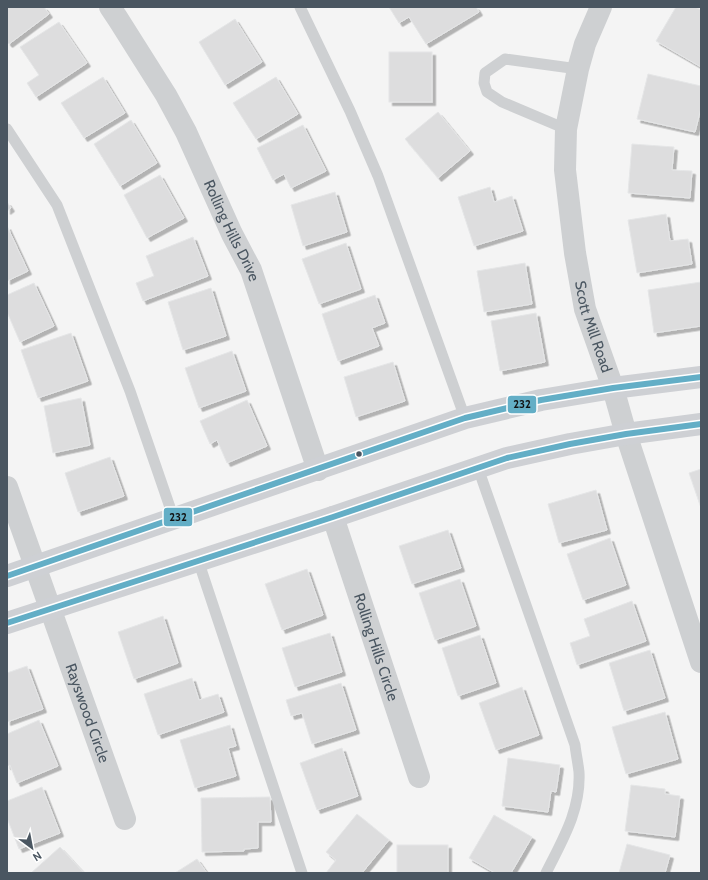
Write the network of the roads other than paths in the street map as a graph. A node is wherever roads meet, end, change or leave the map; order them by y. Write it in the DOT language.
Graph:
graph roads {
  1 [pos="110,7"];
  2 [pos="300,7"];
  3 [pos="601,7"];
  4 [pos="578,69"];
  5 [pos="7,129"];
  6 [pos="566,129"];
  7 [pos="701,377"];
  8 [pos="613,388"];
  9 [pos="465,418"];
  10 [pos="701,424"];
  11 [pos="626,434"];
  12 [pos="478,468"];
  13 [pos="318,470"];
  14 [pos="7,487"];
  15 [pos="333,517"];
  16 [pos="174,519"];
  17 [pos="198,560"];
  18 [pos="35,566"];
  19 [pos="7,576"];
  20 [pos="50,607"];
  21 [pos="7,623"];
  22 [pos="701,662"];
  23 [pos="419,777"];
  24 [pos="125,819"];
  25 [pos="302,873"];
  26 [pos="546,873"];
  1 -- 13 [label="street, Rolling Hills Drive"];
  2 -- 9 [label="lane"];
  3 -- 4 [label="street, Scott Mill Road"];
  4 -- 6 [label="street, Scott Mill Road"];
  4 -- 6 [label="lane"];
  5 -- 16 [label="lane"];
  6 -- 8 [label="street, Scott Mill Road"];
  7 -- 8 [label="main road"];
  8 -- 9 [label="main road"];
  8 -- 11 [label="street, Scott Mill Road"];
  9 -- 13 [label="main road"];
  10 -- 11 [label="main road"];
  11 -- 12 [label="main road"];
  11 -- 22 [label="street, Scott Mill Road"];
  12 -- 15 [label="main road"];
  12 -- 26 [label="lane"];
  13 -- 16 [label="main road"];
  14 -- 18 [label="street, Rayswood Circle"];
  15 -- 17 [label="main road"];
  15 -- 23 [label="street, Rolling Hills Circle"];
  16 -- 18 [label="main road"];
  17 -- 20 [label="main road"];
  17 -- 25 [label="lane"];
  18 -- 19 [label="main road"];
  18 -- 20 [label="street, Rayswood Circle"];
  20 -- 21 [label="main road"];
  20 -- 24 [label="street, Rayswood Circle"];
}
